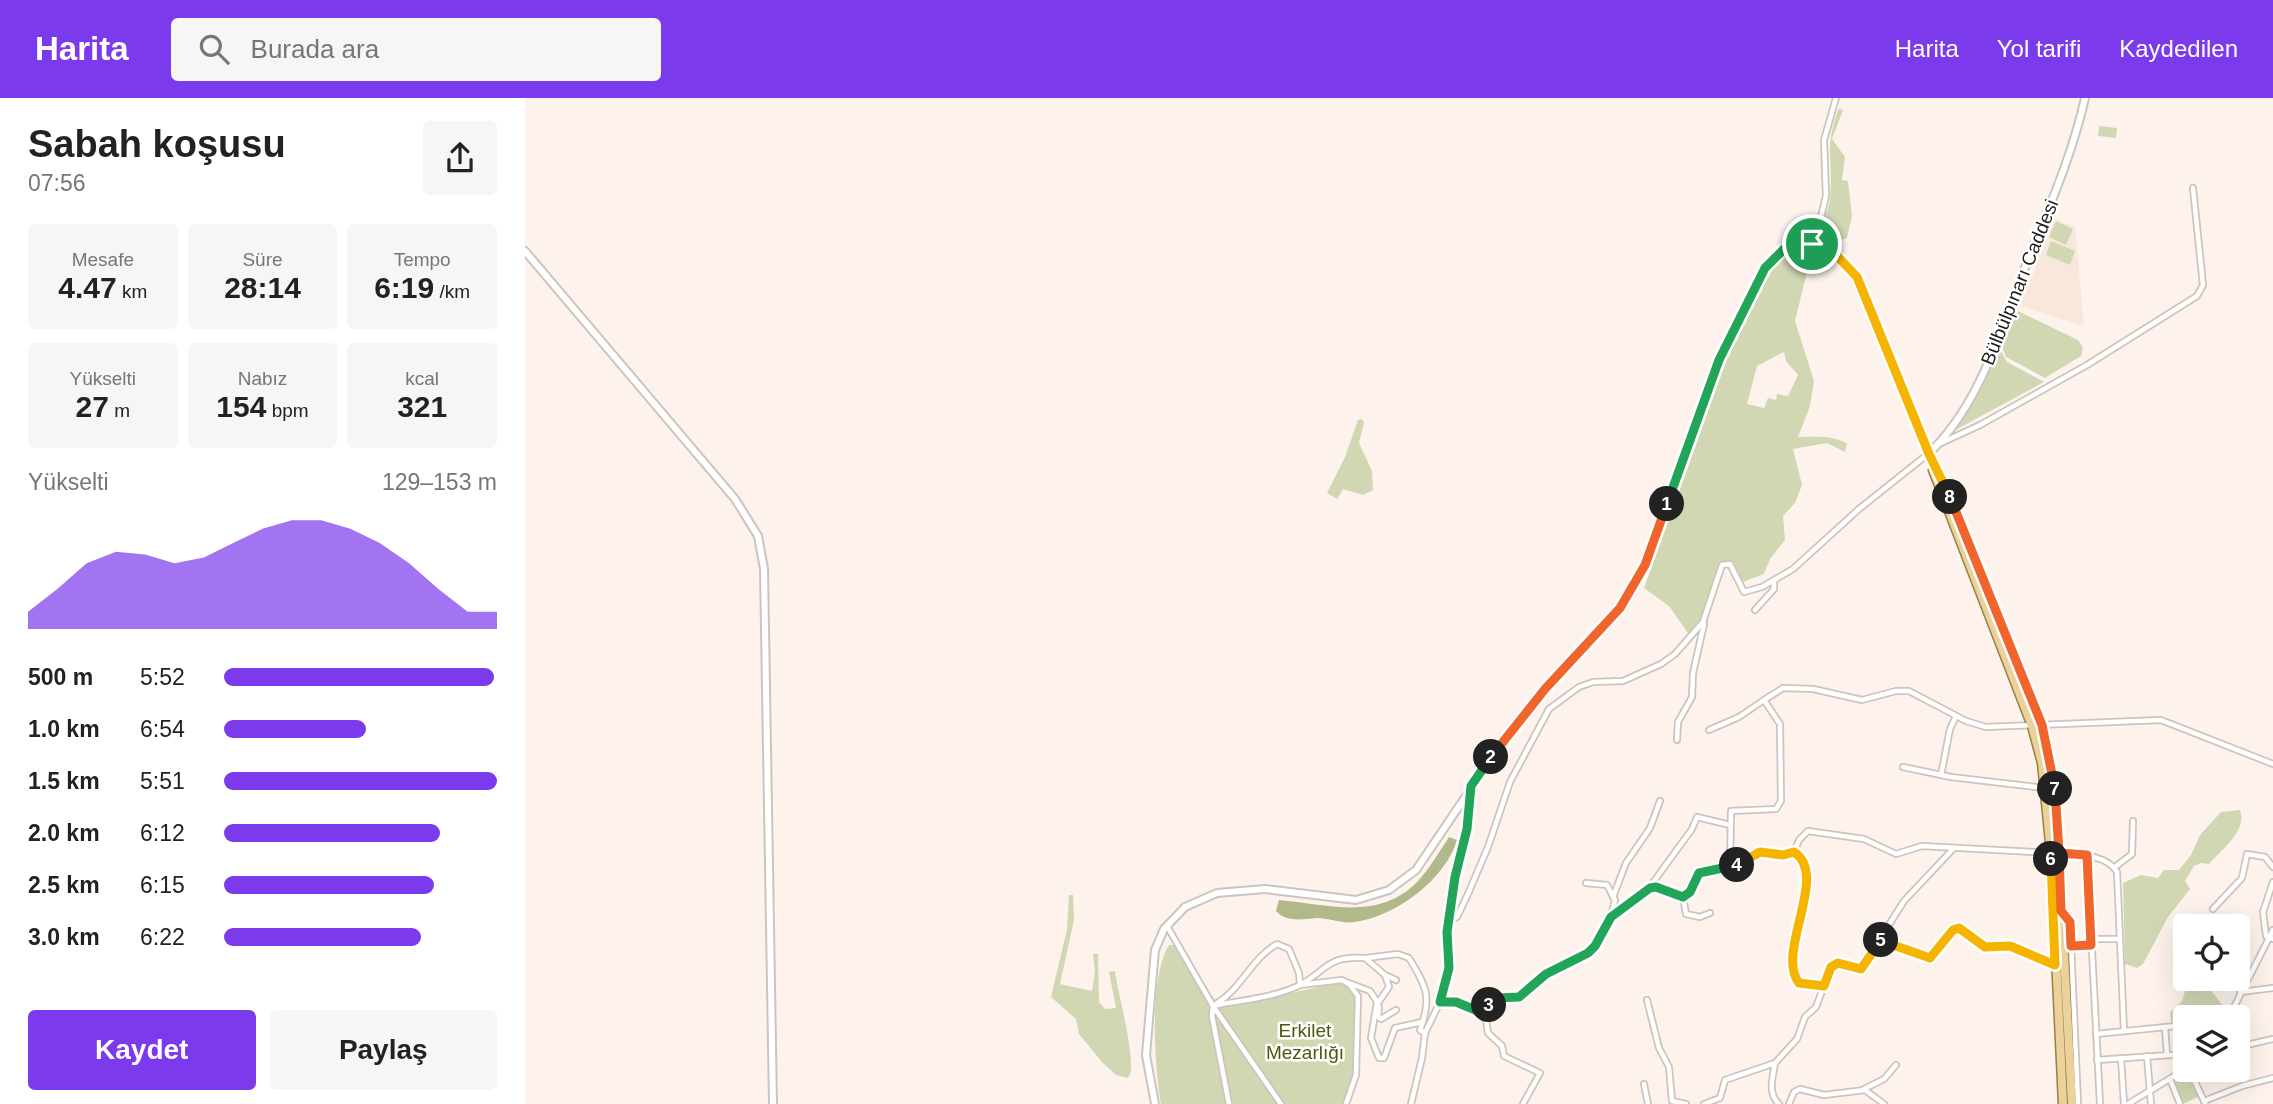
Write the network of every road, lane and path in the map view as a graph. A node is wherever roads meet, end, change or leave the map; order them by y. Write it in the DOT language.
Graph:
graph roads {
  1 [pos="1836,98"];
  2 [pos="2085,98"];
  3 [pos="2193,188"];
  4 [pos="1814,245"];
  5 [pos="525,251"];
  6 [pos="1941,443"];
  7 [pos="1929,454"];
  8 [pos="1774,581"];
  9 [pos="1755,610"];
  10 [pos="1705,617"];
  11 [pos="1764,700"];
  12 [pos="1957,716"];
  13 [pos="2037,725"];
  14 [pos="1709,730"];
  15 [pos="1677,740"];
  16 [pos="2273,764"];
  17 [pos="1903,767"];
  18 [pos="1941,775"];
  19 [pos="1471,786"];
  20 [pos="2045,788"];
  21 [pos="1660,801"];
  22 [pos="2133,821"];
  23 [pos="1730,825"];
  24 [pos="1954,849"];
  25 [pos="1794,852"];
  26 [pos="2055,853"];
  27 [pos="2087,855"];
  28 [pos="1730,867"];
  29 [pos="2115,867"];
  30 [pos="2273,867"];
  31 [pos="2273,882"];
  32 [pos="1586,883"];
  33 [pos="1648,890"];
  34 [pos="1613,897"];
  35 [pos="1683,897"];
  36 [pos="2213,909"];
  37 [pos="2061,911"];
  38 [pos="1710,913"];
  39 [pos="1611,917"];
  40 [pos="1449,921"];
  41 [pos="1167,926"];
  42 [pos="2273,930"];
  43 [pos="1885,936"];
  44 [pos="2120,939"];
  45 [pos="2270,939"];
  46 [pos="2091,942"];
  47 [pos="2071,946"];
  48 [pos="1366,958"];
  49 [pos="2055,965"];
  50 [pos="1385,975"];
  51 [pos="1396,980"];
  52 [pos="1346,982"];
  53 [pos="1300,985"];
  54 [pos="1824,986"];
  55 [pos="2273,988"];
  56 [pos="2239,992"];
  57 [pos="1647,1000"];
  58 [pos="1378,1002"];
  59 [pos="1440,1002"];
  60 [pos="2234,1005"];
  61 [pos="1213,1006"];
  62 [pos="1396,1010"];
  63 [pos="1485,1014"];
  64 [pos="1423,1022"];
  65 [pos="2173,1026"];
  66 [pos="2165,1027"];
  67 [pos="2124,1031"];
  68 [pos="1425,1033"];
  69 [pos="2096,1034"];
  70 [pos="2273,1039"];
  71 [pos="2250,1044"];
  72 [pos="2167,1055"];
  73 [pos="2173,1055"];
  74 [pos="2147,1056"];
  75 [pos="2121,1058"];
  76 [pos="2097,1060"];
  77 [pos="1775,1063"];
  78 [pos="1896,1065"];
  79 [pos="2173,1077"];
  80 [pos="2273,1078"];
  81 [pos="2170,1079"];
  82 [pos="2194,1082"];
  83 [pos="1644,1084"];
  84 [pos="1863,1090"];
  85 [pos="2148,1093"];
  86 [pos="1774,1099"];
  87 [pos="2205,1103"];
  88 [pos="773,1104"];
  89 [pos="1155,1104"];
  90 [pos="1229,1104"];
  91 [pos="1280,1104"];
  92 [pos="1346,1104"];
  93 [pos="1411,1104"];
  94 [pos="1524,1104"];
  95 [pos="1648,1104"];
  96 [pos="1686,1104"];
  97 [pos="1704,1104"];
  98 [pos="1769,1104"];
  99 [pos="1780,1104"];
  100 [pos="1789,1104"];
  101 [pos="1884,1104"];
  102 [pos="2063,1104"];
  103 [pos="2072,1104"];
  104 [pos="2078,1104"];
  105 [pos="2100,1104"];
  106 [pos="2126,1104"];
  107 [pos="2151,1104"];
  108 [pos="2180,1104"];
  1 -- 4 [label="street"];
  2 -- 6 [label="street, Bülbülpınarı Caddesi"];
  3 -- 6 [label="street"];
  4 -- 7 [label="street"];
  4 -- 19 [label="street"];
  5 -- 88 [label="street"];
  6 -- 7 [label="street, Bülbülpınarı Caddesi"];
  7 -- 8 [label="street"];
  7 -- 13 [label="main road"];
  8 -- 9 [label="street"];
  8 -- 10 [label="street"];
  10 -- 15 [label="street"];
  10 -- 40 [label="street"];
  11 -- 12 [label="street"];
  11 -- 14 [label="street"];
  11 -- 23 [label="street"];
  12 -- 13 [label="street"];
  12 -- 18 [label="street"];
  13 -- 16 [label="street"];
  13 -- 20 [label="main road"];
  13 -- 26 [label="main road"];
  17 -- 18 [label="street"];
  18 -- 20 [label="street"];
  19 -- 40 [label="street"];
  19 -- 41 [label="street"];
  20 -- 26 [label="main road"];
  21 -- 34 [label="street"];
  22 -- 29 [label="street"];
  23 -- 28 [label="street"];
  23 -- 33 [label="street"];
  24 -- 25 [label="street"];
  24 -- 26 [label="street"];
  24 -- 43 [label="street"];
  25 -- 28 [label="street"];
  25 -- 54 [label="street"];
  26 -- 27 [label="street"];
  26 -- 37 [label="main road"];
  26 -- 49 [label="main road"];
  27 -- 29 [label="street"];
  27 -- 46 [label="street"];
  28 -- 35 [label="street"];
  29 -- 44 [label="street"];
  30 -- 36 [label="street"];
  31 -- 45 [label="street"];
  32 -- 34 [label="street"];
  33 -- 35 [label="street"];
  33 -- 39 [label="street"];
  34 -- 39 [label="street"];
  35 -- 38 [label="street"];
  37 -- 47 [label="street"];
  37 -- 103 [label="main road"];
  39 -- 63 [label="street"];
  40 -- 59 [label="street"];
  41 -- 61 [label="street"];
  41 -- 89 [label="street"];
  42 -- 45 [label="street"];
  43 -- 49 [label="street"];
  43 -- 54 [label="street"];
  44 -- 46 [label="street"];
  44 -- 67 [label="street"];
  45 -- 56 [label="street"];
  46 -- 47 [label="street"];
  46 -- 69 [label="street"];
  47 -- 104 [label="street"];
  48 -- 50 [label="street"];
  48 -- 53 [label="street"];
  48 -- 64 [label="street"];
  49 -- 102 [label="main road"];
  50 -- 51 [label="street"];
  50 -- 58 [label="street"];
  52 -- 53 [label="street"];
  52 -- 58 [label="street"];
  52 -- 92 [label="street"];
  53 -- 61 [label="street"];
  53 -- 61 [label="street"];
  54 -- 77 [label="street"];
  55 -- 56 [label="street"];
  56 -- 60 [label="street"];
  57 -- 96 [label="street"];
  58 -- 62 [label="street"];
  58 -- 64 [label="street"];
  59 -- 63 [label="street"];
  59 -- 68 [label="street"];
  61 -- 90 [label="street"];
  61 -- 91 [label="street"];
  63 -- 94 [label="street"];
  64 -- 68 [label="street"];
  65 -- 66 [label="street"];
  66 -- 67 [label="street"];
  66 -- 72 [label="street"];
  67 -- 69 [label="street"];
  68 -- 93 [label="street"];
  69 -- 76 [label="street"];
  70 -- 71 [label="street"];
  72 -- 73 [label="street"];
  72 -- 74 [label="street"];
  74 -- 75 [label="street"];
  74 -- 85 [label="street"];
  75 -- 76 [label="street"];
  75 -- 106 [label="street"];
  76 -- 105 [label="street"];
  77 -- 86 [label="street"];
  77 -- 97 [label="street"];
  78 -- 84 [label="street"];
  79 -- 81 [label="street"];
  80 -- 87 [label="street"];
  81 -- 85 [label="street"];
  81 -- 108 [label="street"];
  82 -- 87 [label="street"];
  83 -- 95 [label="street"];
  84 -- 100 [label="street"];
  84 -- 101 [label="street"];
  85 -- 106 [label="street"];
  85 -- 107 [label="street"];
  86 -- 98 [label="street"];
  86 -- 99 [label="street"];
}
